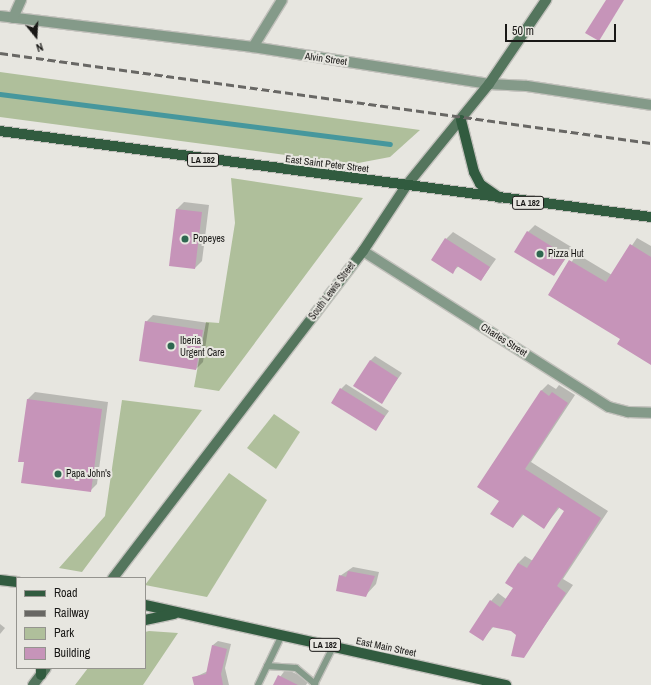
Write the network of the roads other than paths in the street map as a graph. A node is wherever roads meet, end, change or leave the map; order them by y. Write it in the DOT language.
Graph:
graph roads {
  1 [pos="21,0"];
  2 [pos="282,0"];
  3 [pos="546,0"];
  4 [pos="0,16"];
  5 [pos="13,18"];
  6 [pos="253,47"];
  7 [pos="489,84"];
  8 [pos="651,105"];
  9 [pos="461,120"];
  10 [pos="0,131"];
  11 [pos="406,186"];
  12 [pos="501,199"];
  13 [pos="651,217"];
  14 [pos="363,251"];
  15 [pos="651,413"];
  16 [pos="114,577"];
  17 [pos="146,605"];
  18 [pos="180,613"];
  19 [pos="146,620"];
  20 [pos="282,635"];
  21 [pos="333,647"];
  22 [pos="267,666"];
  23 [pos="43,670"];
  24 [pos="33,685"];
  25 [pos="258,685"];
  26 [pos="315,685"];
  27 [pos="506,685"];
  1 -- 5 [label="street"];
  2 -- 6 [label="street"];
  3 -- 7 [label="main road, South Lewis Street"];
  4 -- 5 [label="street, Alvin Street"];
  5 -- 6 [label="street, Alvin Street"];
  6 -- 7 [label="street, Alvin Street"];
  7 -- 8 [label="street, Alvin Street"];
  7 -- 9 [label="main road, South Lewis Street"];
  9 -- 11 [label="main road, South Lewis Street"];
  9 -- 12 [label="main road"];
  10 -- 11 [label="main road, East Saint Peter Street / LA 182"];
  11 -- 12 [label="main road, East Saint Peter Street / LA 182"];
  11 -- 14 [label="main road, South Lewis Street"];
  12 -- 13 [label="main road, East Saint Peter Street / LA 182"];
  14 -- 15 [label="street, Charles Street"];
  14 -- 16 [label="main road, South Lewis Street"];
  17 -- 18 [label="main road, East Main Street / LA 182"];
  18 -- 19 [label="main road"];
  18 -- 20 [label="main road, East Main Street / LA 182"];
  20 -- 21 [label="main road, East Main Street / LA 182"];
  20 -- 22 [label="lane"];
  21 -- 26 [label="lane"];
  21 -- 27 [label="main road, East Main Street / LA 182"];
  22 -- 25 [label="lane"];
  22 -- 26 [label="lane"];
  23 -- 24 [label="main road"];
}
